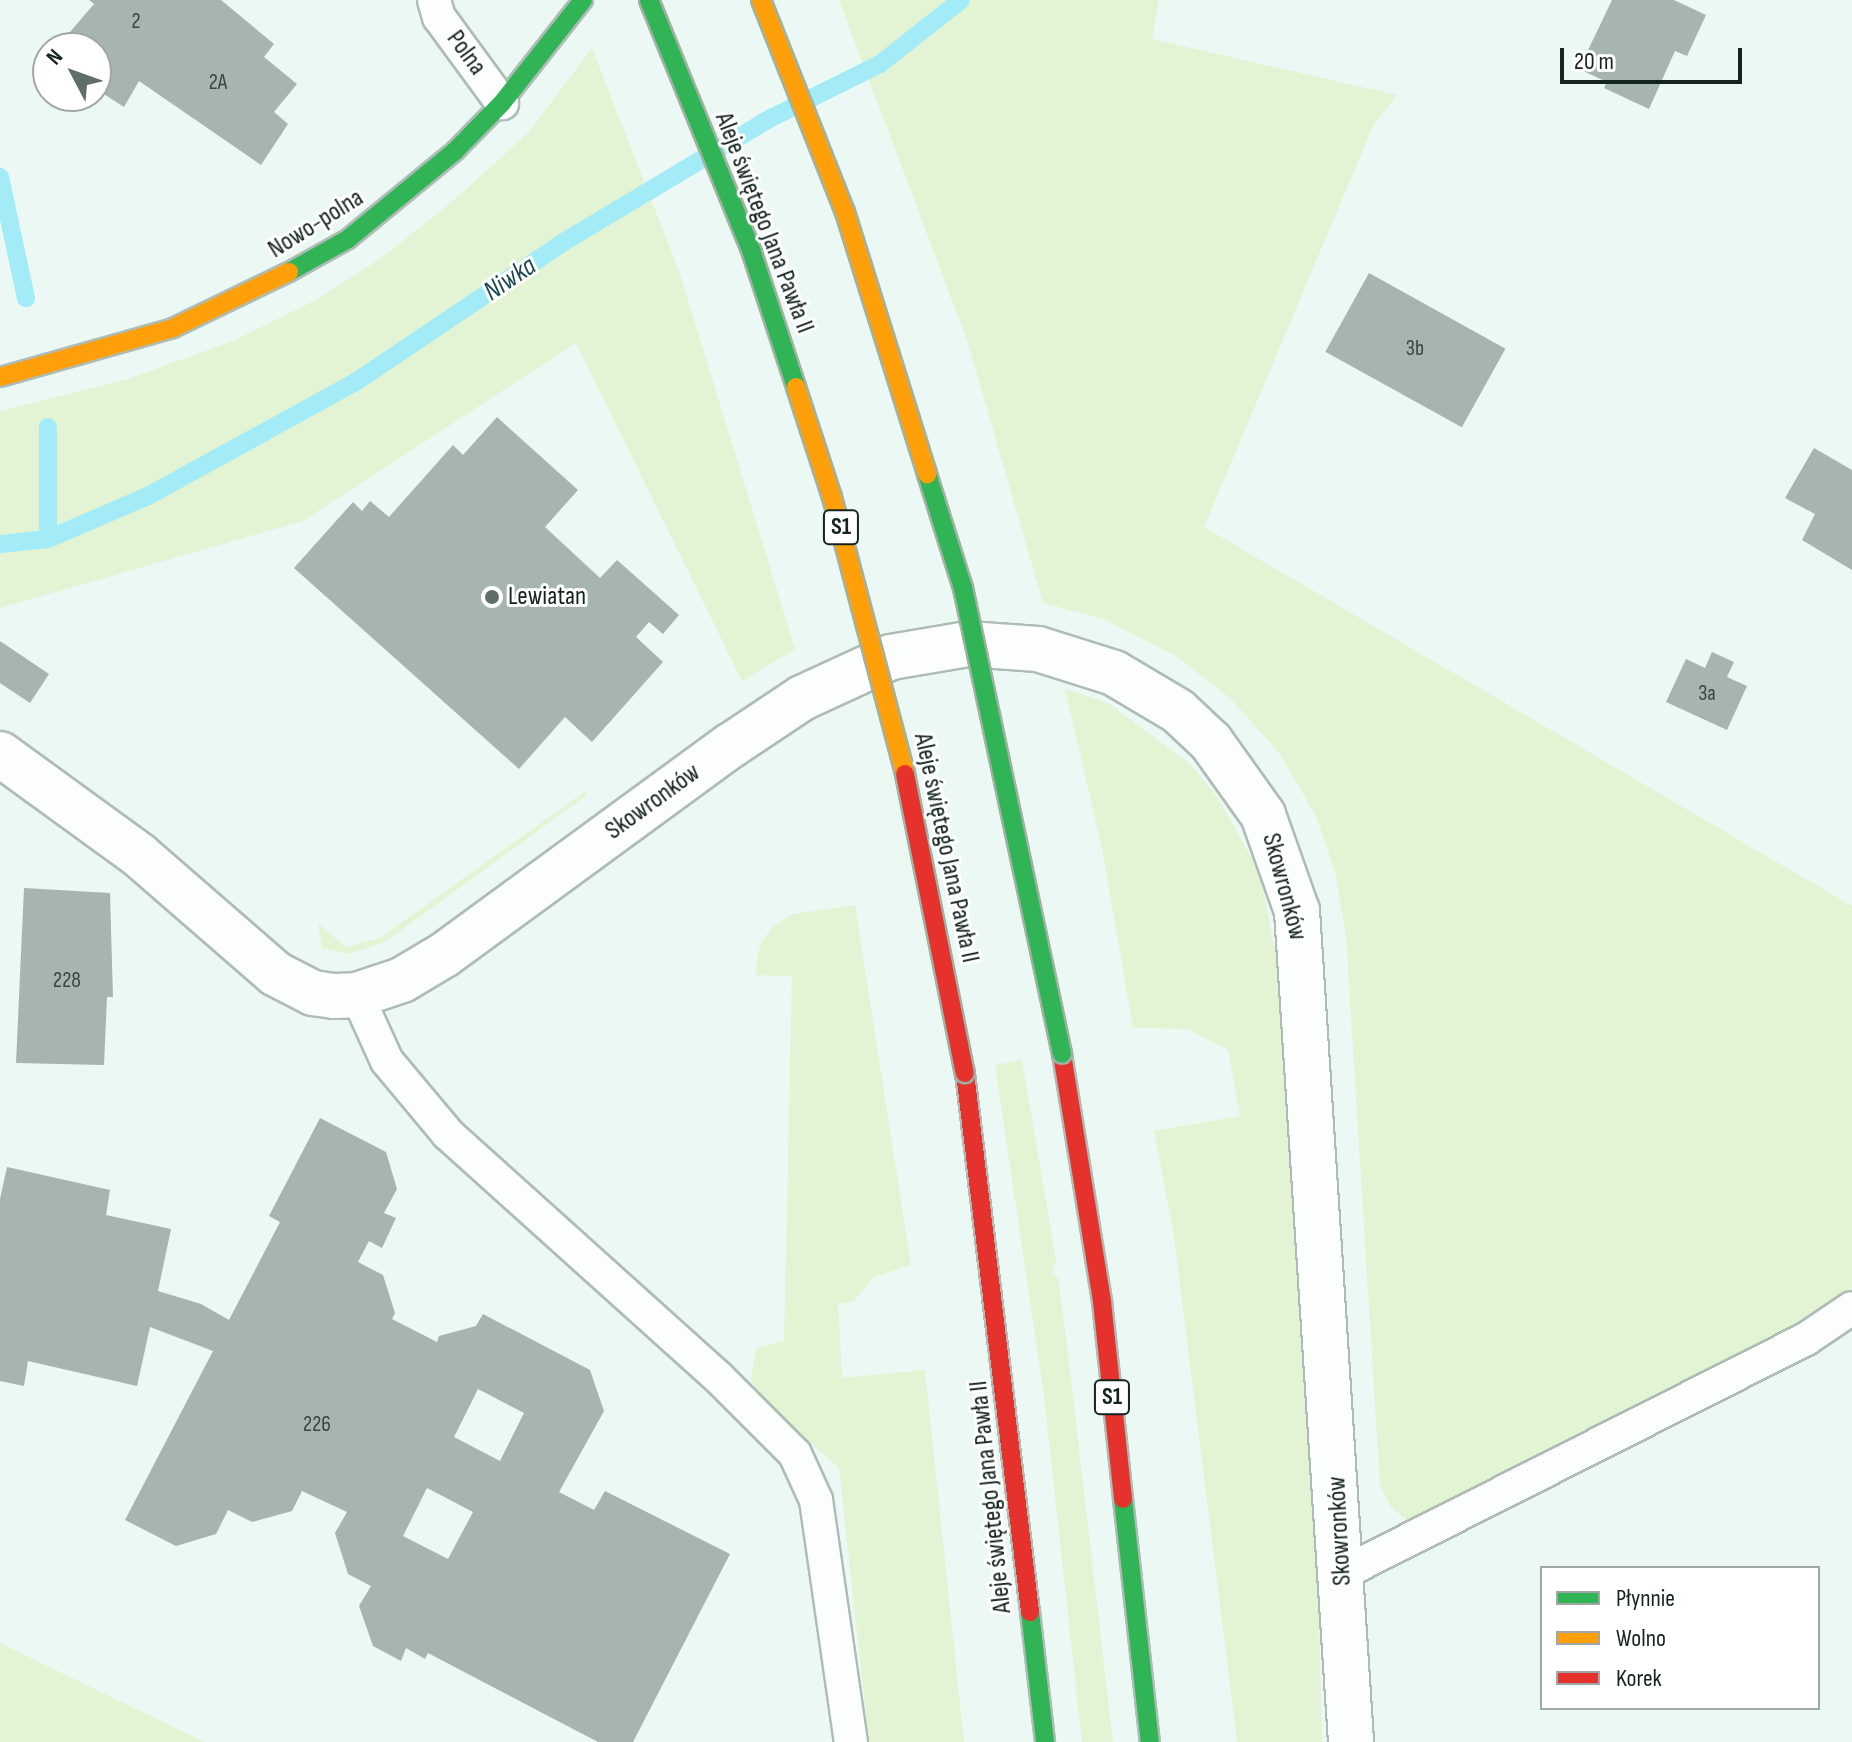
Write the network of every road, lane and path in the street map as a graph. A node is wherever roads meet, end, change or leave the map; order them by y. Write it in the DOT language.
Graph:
graph roads {
  1 [pos="434,0"];
  2 [pos="583,0"];
  3 [pos="649,0"];
  4 [pos="761,0"];
  5 [pos="502,103"];
  6 [pos="0,377"];
  7 [pos="0,754"];
  8 [pos="357,995"];
  9 [pos="1852,1308"];
  10 [pos="1343,1573"];
  11 [pos="851,1742"];
  12 [pos="1045,1742"];
  13 [pos="1150,1742"];
  14 [pos="1351,1742"];
  1 -- 5 [label="lane, Polna"];
  2 -- 5 [label="main road, Nowo-polna"];
  3 -- 12 [label="main road, Aleje świętego Jana Pawła II / S1, bridge"];
  4 -- 13 [label="main road, S1, bridge"];
  5 -- 6 [label="main road, Nowo-polna"];
  7 -- 8 [label="street, Skowronków"];
  8 -- 10 [label="street, Skowronków"];
  8 -- 11 [label="lane"];
  9 -- 10 [label="lane"];
  10 -- 14 [label="street, Skowronków"];
}
